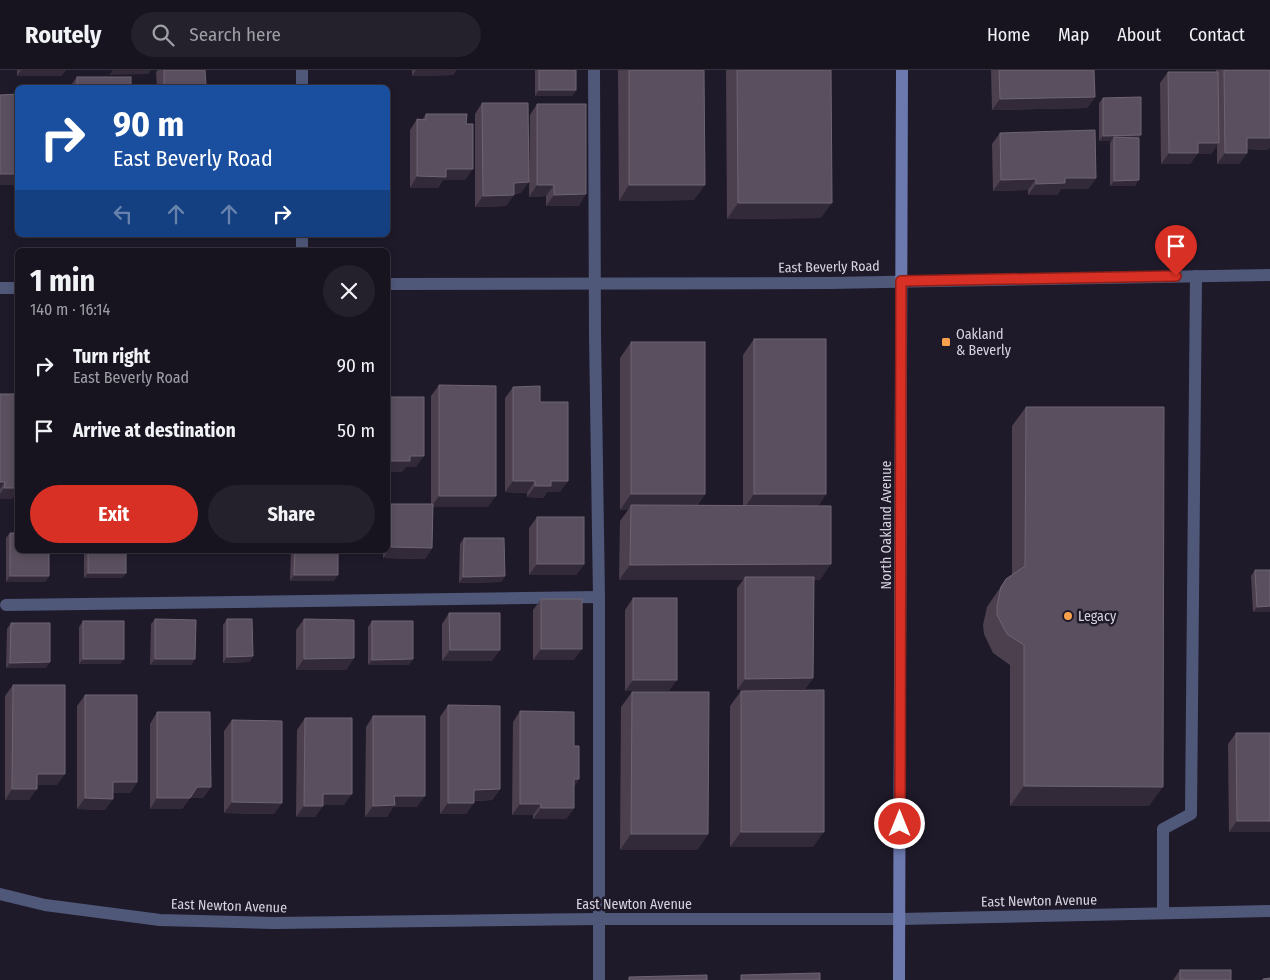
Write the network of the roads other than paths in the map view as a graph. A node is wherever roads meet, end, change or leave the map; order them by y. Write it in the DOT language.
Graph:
graph roads {
  1 [pos="302,70"];
  2 [pos="594,70"];
  3 [pos="902,70"];
  4 [pos="302,85"];
  5 [pos="1270,275"];
  6 [pos="1196,276"];
  7 [pos="901,281"];
  8 [pos="595,283"];
  9 [pos="390,284"];
  10 [pos="0,288"];
  11 [pos="15,288"];
  12 [pos="600,597"];
  13 [pos="6,605"];
  14 [pos="0,894"];
  15 [pos="1270,911"];
  16 [pos="1163,913"];
  17 [pos="599,919"];
  18 [pos="900,919"];
  19 [pos="599,980"];
  20 [pos="899,980"];
  1 -- 4 [label="street"];
  2 -- 8 [label="street"];
  3 -- 7 [label="main road, North Oakland Avenue"];
  5 -- 6 [label="street, East Beverly Road"];
  6 -- 7 [label="street, East Beverly Road"];
  6 -- 16 [label="street"];
  7 -- 8 [label="street, East Beverly Road"];
  7 -- 18 [label="main road, North Oakland Avenue"];
  8 -- 9 [label="street, East Beverly Road"];
  8 -- 12 [label="street"];
  10 -- 11 [label="street"];
  12 -- 13 [label="street"];
  12 -- 17 [label="street"];
  14 -- 17 [label="street, East Newton Avenue"];
  15 -- 16 [label="street, East Newton Avenue"];
  16 -- 18 [label="street, East Newton Avenue"];
  17 -- 18 [label="street, East Newton Avenue"];
  17 -- 19 [label="street"];
  18 -- 20 [label="main road, North Oakland Avenue"];
}
